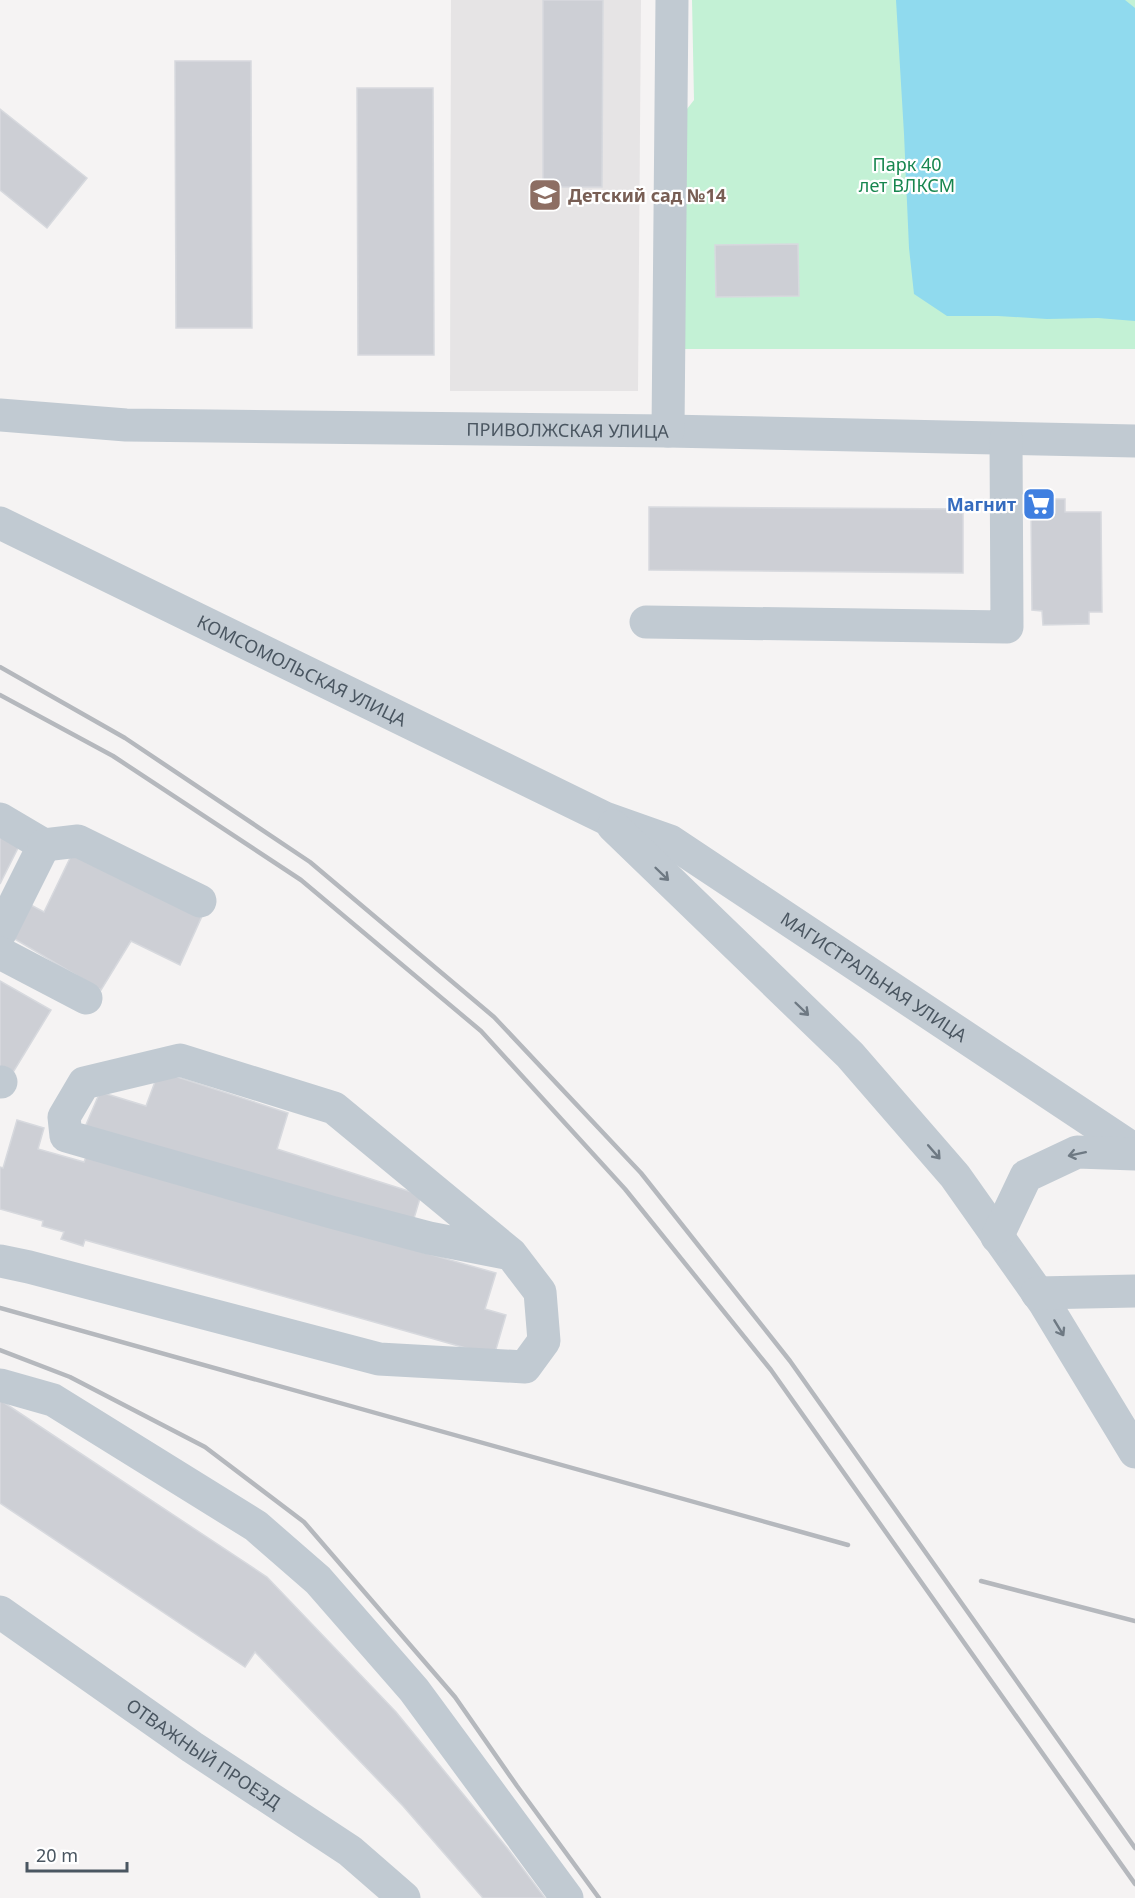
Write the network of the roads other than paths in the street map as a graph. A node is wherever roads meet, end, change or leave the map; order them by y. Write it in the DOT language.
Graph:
graph roads {
  1 [pos="672,0"];
  2 [pos="0,415"];
  3 [pos="668,431"];
  4 [pos="1006,439"];
  5 [pos="1135,441"];
  6 [pos="0,523"];
  7 [pos="646,622"];
  8 [pos="0,819"];
  9 [pos="605,819"];
  10 [pos="44,844"];
  11 [pos="200,901"];
  12 [pos="0,933"];
  13 [pos="0,953"];
  14 [pos="86,998"];
  15 [pos="1135,1152"];
  16 [pos="997,1237"];
  17 [pos="512,1254"];
  18 [pos="0,1261"];
  19 [pos="1135,1291"];
  20 [pos="1037,1293"];
  21 [pos="0,1385"];
  22 [pos="1135,1452"];
  23 [pos="0,1612"];
  24 [pos="404,1898"];
  25 [pos="567,1898"];
  1 -- 3 [label="street"];
  2 -- 3 [label="street, ПРИВОЛЖСКАЯ УЛИЦА"];
  3 -- 4 [label="street, ПРИВОЛЖСКАЯ УЛИЦА"];
  4 -- 5 [label="street, ПРИВОЛЖСКАЯ УЛИЦА"];
  4 -- 7 [label="street"];
  6 -- 9 [label="street, КОМСОМОЛЬСКАЯ УЛИЦА"];
  8 -- 10 [label="street"];
  9 -- 15 [label="street, МАГИСТРАЛЬНАЯ УЛИЦА"];
  9 -- 16 [label="street, one-way"];
  10 -- 11 [label="street"];
  10 -- 12 [label="street"];
  13 -- 14 [label="street"];
  15 -- 16 [label="street, one-way"];
  16 -- 20 [label="street"];
  17 -- 17 [label="street"];
  17 -- 18 [label="street"];
  19 -- 20 [label="street"];
  20 -- 22 [label="street, one-way"];
  21 -- 25 [label="street"];
  23 -- 24 [label="street, ОТВАЖНЫЙ ПРОЕЗД"];
}
